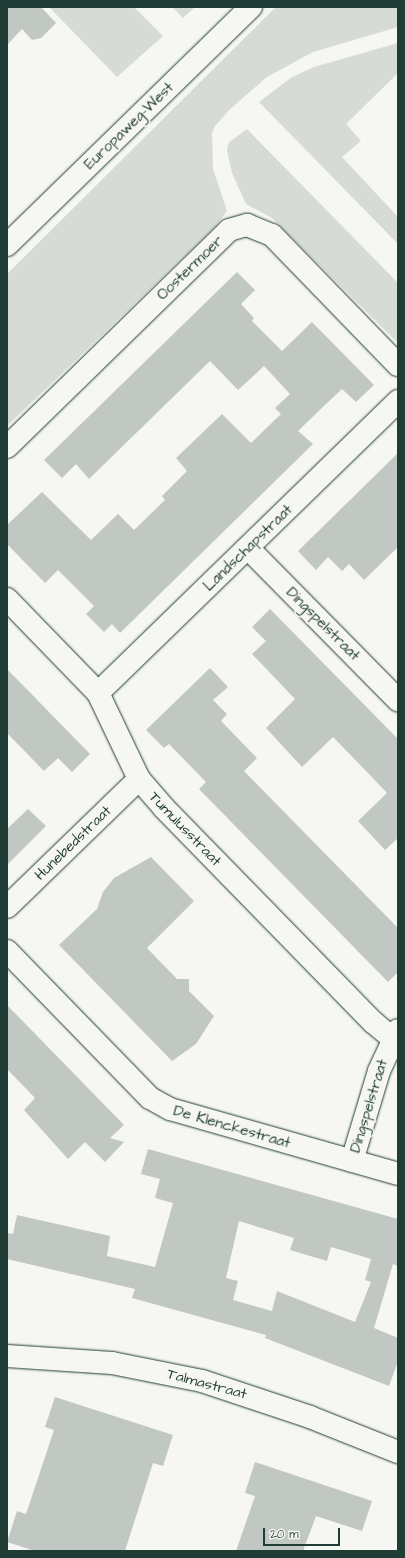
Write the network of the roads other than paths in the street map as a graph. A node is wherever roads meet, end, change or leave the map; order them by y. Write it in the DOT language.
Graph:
graph roads {
  1 [pos="251,7"];
  2 [pos="7,245"];
  3 [pos="398,365"];
  4 [pos="398,401"];
  5 [pos="7,447"];
  6 [pos="248,548"];
  7 [pos="7,599"];
  8 [pos="98,693"];
  9 [pos="398,700"];
  10 [pos="139,779"];
  11 [pos="7,907"];
  12 [pos="7,951"];
  13 [pos="395,1034"];
  14 [pos="352,1161"];
  15 [pos="398,1174"];
  16 [pos="7,1356"];
  17 [pos="398,1452"];
  1 -- 2 [label="street, Europaweg-West"];
  3 -- 5 [label="street, Oostermoer"];
  4 -- 6 [label="street, Landschapstraat"];
  6 -- 8 [label="street, Landschapstraat"];
  6 -- 9 [label="street, Dingspelstraat"];
  7 -- 8 [label="street, Tumulusstraat"];
  8 -- 10 [label="street, Tumulusstraat"];
  10 -- 11 [label="street, Hunebedstraat"];
  10 -- 13 [label="street, Tumulusstraat"];
  12 -- 14 [label="street, De Klenckestraat"];
  13 -- 14 [label="street, Dingspelstraat"];
  14 -- 15 [label="street, De Klenckestraat"];
  16 -- 17 [label="street, Talmastraat"];
}
